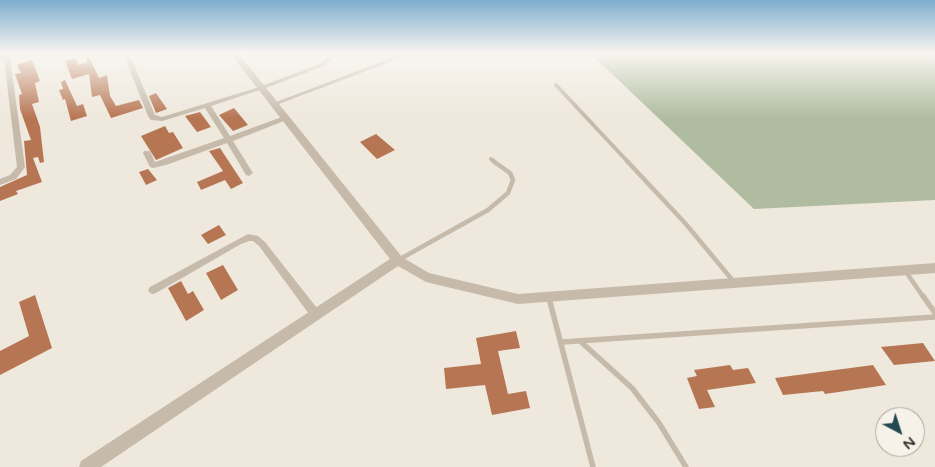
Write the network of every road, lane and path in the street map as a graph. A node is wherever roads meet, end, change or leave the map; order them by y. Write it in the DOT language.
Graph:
graph roads {
  1 [pos="7,75"];
  2 [pos="135,75"];
  3 [pos="251,75"];
  4 [pos="296,75"];
  5 [pos="352,75"];
  6 [pos="556,85"];
  7 [pos="261,88"];
  8 [pos="274,104"];
  9 [pos="207,105"];
  10 [pos="285,119"];
  11 [pos="229,141"];
  12 [pos="147,153"];
  13 [pos="491,159"];
  14 [pos="249,173"];
  15 [pos="0,182"];
  16 [pos="398,260"];
  17 [pos="935,268"];
  18 [pos="906,272"];
  19 [pos="734,282"];
  20 [pos="153,290"];
  21 [pos="549,296"];
  22 [pos="935,313"];
  23 [pos="316,315"];
  24 [pos="935,317"];
  25 [pos="580,341"];
  26 [pos="562,342"];
  27 [pos="87,467"];
  28 [pos="592,467"];
  29 [pos="686,467"];
  1 -- 15 [label="street"];
  2 -- 9 [label="street"];
  3 -- 7 [label="street"];
  4 -- 7 [label="street"];
  5 -- 8 [label="street"];
  6 -- 19 [label="lane"];
  7 -- 8 [label="street"];
  7 -- 9 [label="street"];
  8 -- 10 [label="street"];
  9 -- 11 [label="street"];
  10 -- 11 [label="street"];
  10 -- 16 [label="street"];
  11 -- 12 [label="street"];
  11 -- 14 [label="street"];
  13 -- 16 [label="lane"];
  16 -- 21 [label="street"];
  16 -- 23 [label="street"];
  17 -- 18 [label="street"];
  18 -- 19 [label="street"];
  18 -- 22 [label="lane"];
  19 -- 21 [label="street"];
  20 -- 23 [label="street"];
  21 -- 26 [label="lane"];
  23 -- 27 [label="street"];
  24 -- 25 [label="lane"];
  25 -- 26 [label="lane"];
  25 -- 29 [label="lane"];
  26 -- 28 [label="lane"];
}
